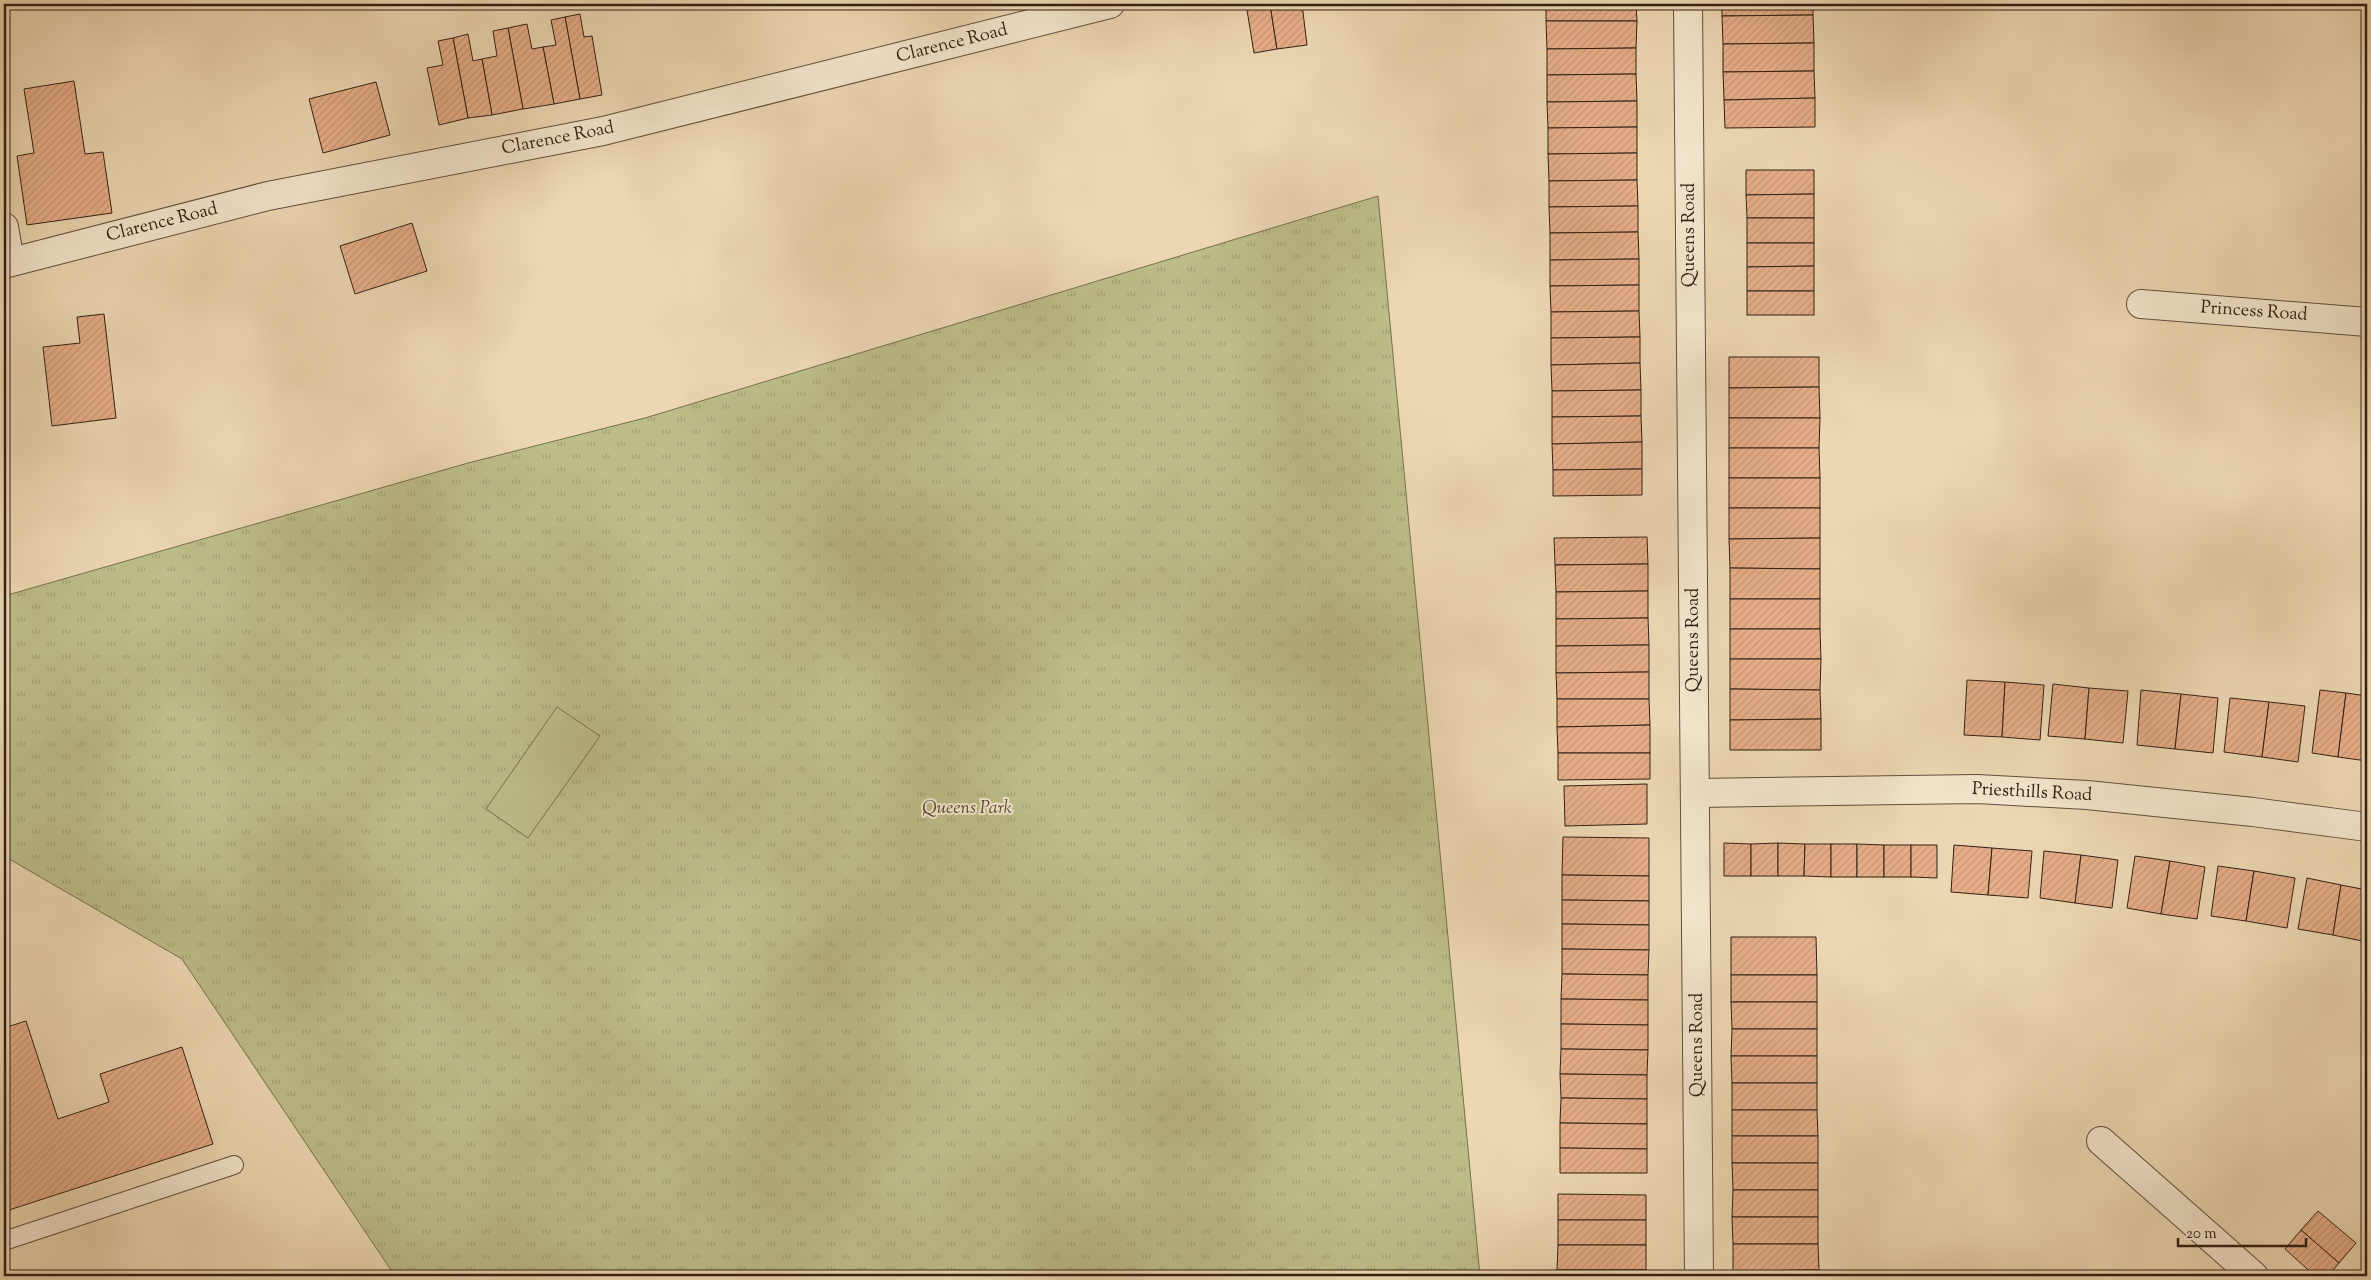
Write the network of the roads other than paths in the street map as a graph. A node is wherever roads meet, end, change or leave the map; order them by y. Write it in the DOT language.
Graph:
graph roads {
  1 [pos="1110,4"];
  2 [pos="1688,4"];
  3 [pos="4,227"];
  4 [pos="7,263"];
  5 [pos="2141,304"];
  6 [pos="2367,322"];
  7 [pos="1695,793"];
  8 [pos="2367,827"];
  9 [pos="2101,1141"];
  10 [pos="234,1165"];
  11 [pos="4,1242"];
  12 [pos="1699,1276"];
  13 [pos="2254,1276"];
  1 -- 4 [label="street, Clarence Road"];
  2 -- 7 [label="street, Queens Road"];
  3 -- 4 [label="street"];
  5 -- 6 [label="street, Princess Road"];
  7 -- 8 [label="street, Priesthills Road"];
  7 -- 12 [label="street, Queens Road"];
  9 -- 13 [label="street"];
  10 -- 11 [label="lane"];
}
